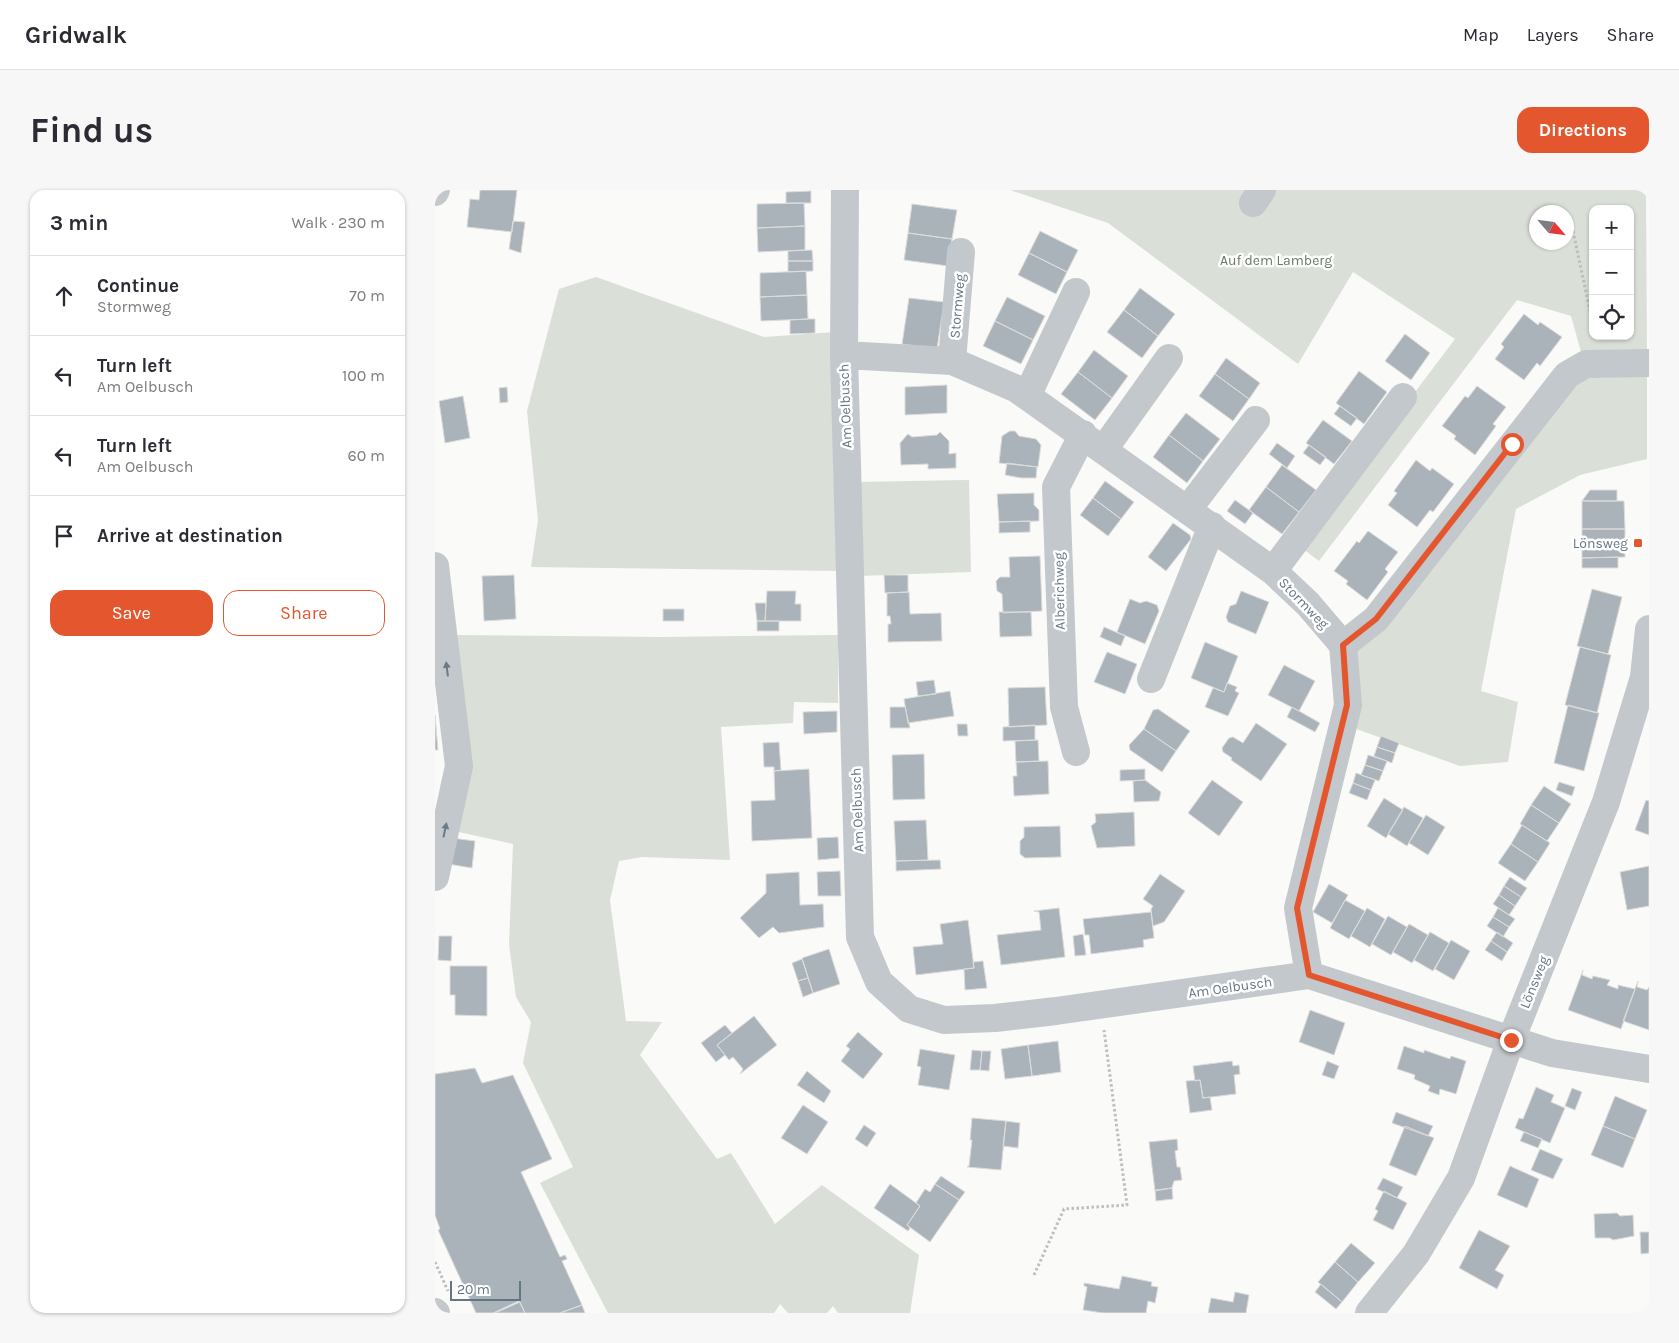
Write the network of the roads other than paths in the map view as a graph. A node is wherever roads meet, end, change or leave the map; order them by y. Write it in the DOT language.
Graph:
graph roads {
  1 [pos="845,190"];
  2 [pos="961,252"];
  3 [pos="1076,292"];
  4 [pos="844,355"];
  5 [pos="1169,358"];
  6 [pos="952,361"];
  7 [pos="1649,363"];
  8 [pos="1027,396"];
  9 [pos="1403,397"];
  10 [pos="1256,420"];
  11 [pos="1093,442"];
  12 [pos="1188,509"];
  13 [pos="1212,526"];
  14 [pos="435,566"];
  15 [pos="1273,571"];
  16 [pos="1649,629"];
  17 [pos="1343,645"];
  18 [pos="1151,678"];
  19 [pos="1076,752"];
  20 [pos="435,878"];
  21 [pos="1309,975"];
  22 [pos="1511,1040"];
  23 [pos="1649,1069"];
  24 [pos="1369,1313"];
  1 -- 4 [label="street, Am Oelbusch"];
  2 -- 6 [label="street, Stormweg"];
  3 -- 8 [label="street"];
  4 -- 6 [label="street, Stormweg"];
  4 -- 21 [label="street, Am Oelbusch"];
  5 -- 11 [label="street"];
  6 -- 8 [label="street, Stormweg"];
  7 -- 17 [label="street"];
  8 -- 11 [label="street, Stormweg"];
  9 -- 15 [label="street, Stormweg"];
  10 -- 12 [label="street"];
  11 -- 12 [label="street, Stormweg"];
  11 -- 19 [label="street, Alberichweg"];
  12 -- 13 [label="street, Stormweg"];
  13 -- 15 [label="street, Stormweg"];
  13 -- 18 [label="street"];
  20 -- 14 [label="street, one-way"];
  15 -- 17 [label="street, Stormweg"];
  16 -- 22 [label="street, Lönsweg"];
  17 -- 21 [label="street"];
  21 -- 22 [label="street, Am Oelbusch"];
  22 -- 23 [label="street, Am Oelbusch"];
  22 -- 24 [label="street, Lönsweg"];
}
